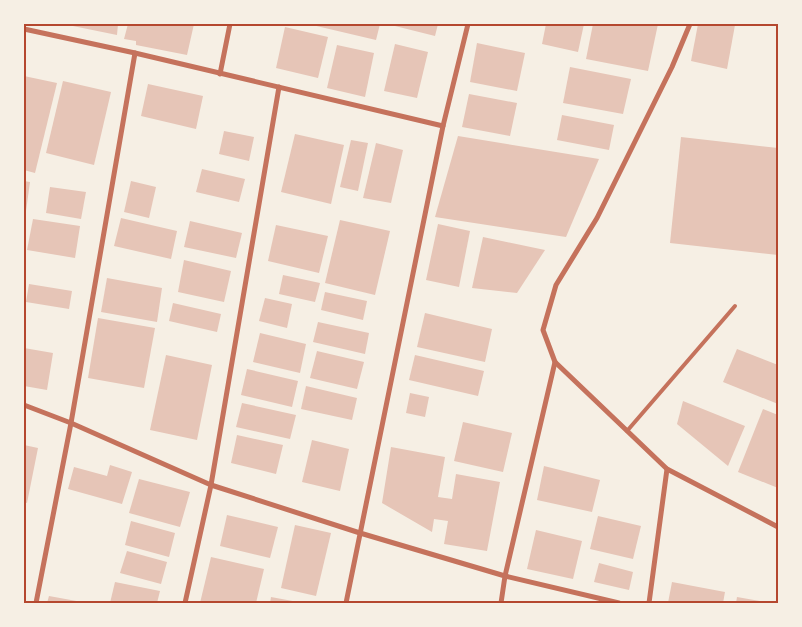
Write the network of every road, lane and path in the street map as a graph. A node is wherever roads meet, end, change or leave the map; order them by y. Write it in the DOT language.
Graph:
graph roads {
  1 [pos="230,24"];
  2 [pos="468,24"];
  3 [pos="690,24"];
  4 [pos="24,29"];
  5 [pos="135,53"];
  6 [pos="220,74"];
  7 [pos="279,87"];
  8 [pos="443,126"];
  9 [pos="735,306"];
  10 [pos="555,362"];
  11 [pos="24,405"];
  12 [pos="71,423"];
  13 [pos="627,431"];
  14 [pos="668,469"];
  15 [pos="210,485"];
  16 [pos="778,527"];
  17 [pos="360,533"];
  18 [pos="505,576"];
  19 [pos="36,603"];
  20 [pos="185,603"];
  21 [pos="346,603"];
  22 [pos="501,603"];
  23 [pos="620,603"];
  24 [pos="649,603"];
  1 -- 6 [label="street"];
  2 -- 8 [label="street"];
  3 -- 10 [label="street"];
  4 -- 5 [label="street"];
  5 -- 6 [label="street"];
  5 -- 12 [label="street"];
  6 -- 7 [label="street"];
  7 -- 8 [label="street"];
  7 -- 15 [label="street"];
  8 -- 17 [label="street"];
  9 -- 13 [label="lane"];
  10 -- 13 [label="street"];
  10 -- 18 [label="street"];
  11 -- 12 [label="street"];
  12 -- 15 [label="street"];
  12 -- 19 [label="street"];
  13 -- 14 [label="street"];
  14 -- 16 [label="street"];
  14 -- 24 [label="street"];
  15 -- 17 [label="street"];
  15 -- 20 [label="street"];
  17 -- 18 [label="street"];
  17 -- 21 [label="street"];
  18 -- 22 [label="street"];
  18 -- 23 [label="street"];
}
